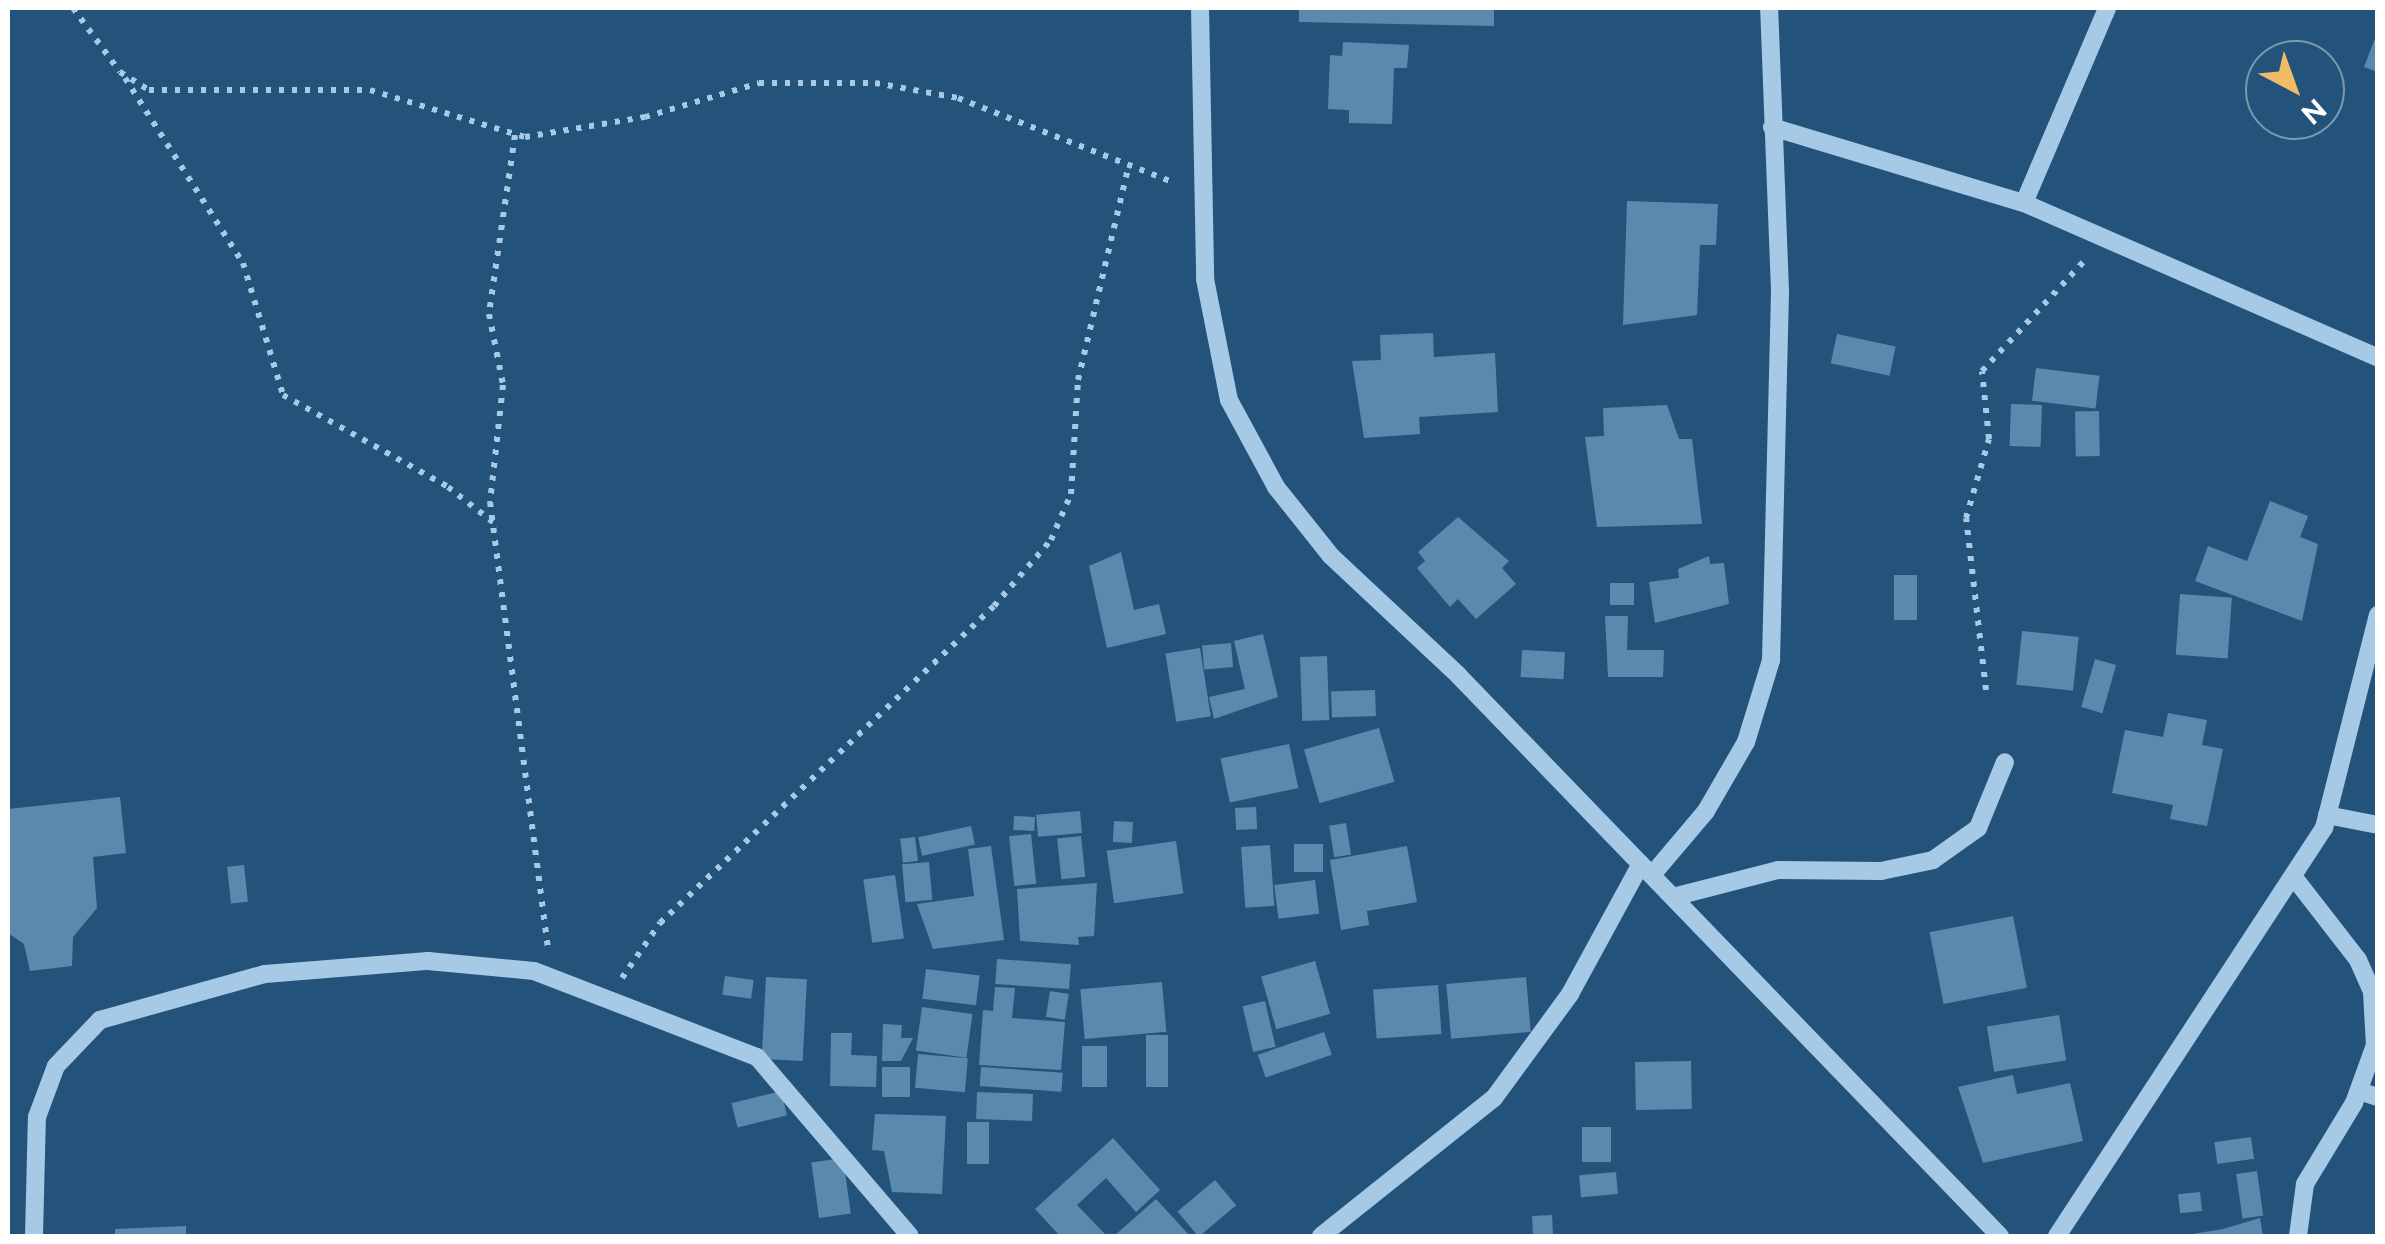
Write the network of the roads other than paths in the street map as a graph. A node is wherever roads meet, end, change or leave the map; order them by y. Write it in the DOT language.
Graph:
graph roads {
  1 [pos="1200,8"];
  2 [pos="1769,8"];
  3 [pos="2108,8"];
  4 [pos="1772,127"];
  5 [pos="2024,204"];
  6 [pos="2378,358"];
  7 [pos="2378,615"];
  8 [pos="2005,762"];
  9 [pos="2327,815"];
  10 [pos="2378,825"];
  11 [pos="1646,870"];
  12 [pos="2296,880"];
  13 [pos="1673,897"];
  14 [pos="2359,1090"];
  15 [pos="2378,1097"];
  16 [pos="34,1236"];
  17 [pos="910,1236"];
  18 [pos="1321,1236"];
  19 [pos="2000,1236"];
  20 [pos="2057,1236"];
  21 [pos="2298,1236"];
  1 -- 11 [label="street"];
  2 -- 4 [label="street"];
  3 -- 5 [label="street"];
  4 -- 5 [label="street"];
  4 -- 11 [label="street"];
  5 -- 6 [label="street"];
  7 -- 9 [label="street"];
  8 -- 13 [label="street"];
  9 -- 10 [label="street"];
  9 -- 12 [label="street"];
  11 -- 13 [label="street"];
  11 -- 18 [label="street"];
  12 -- 14 [label="street"];
  12 -- 20 [label="street"];
  13 -- 19 [label="street"];
  14 -- 15 [label="street"];
  14 -- 21 [label="street"];
  16 -- 17 [label="street"];
}
